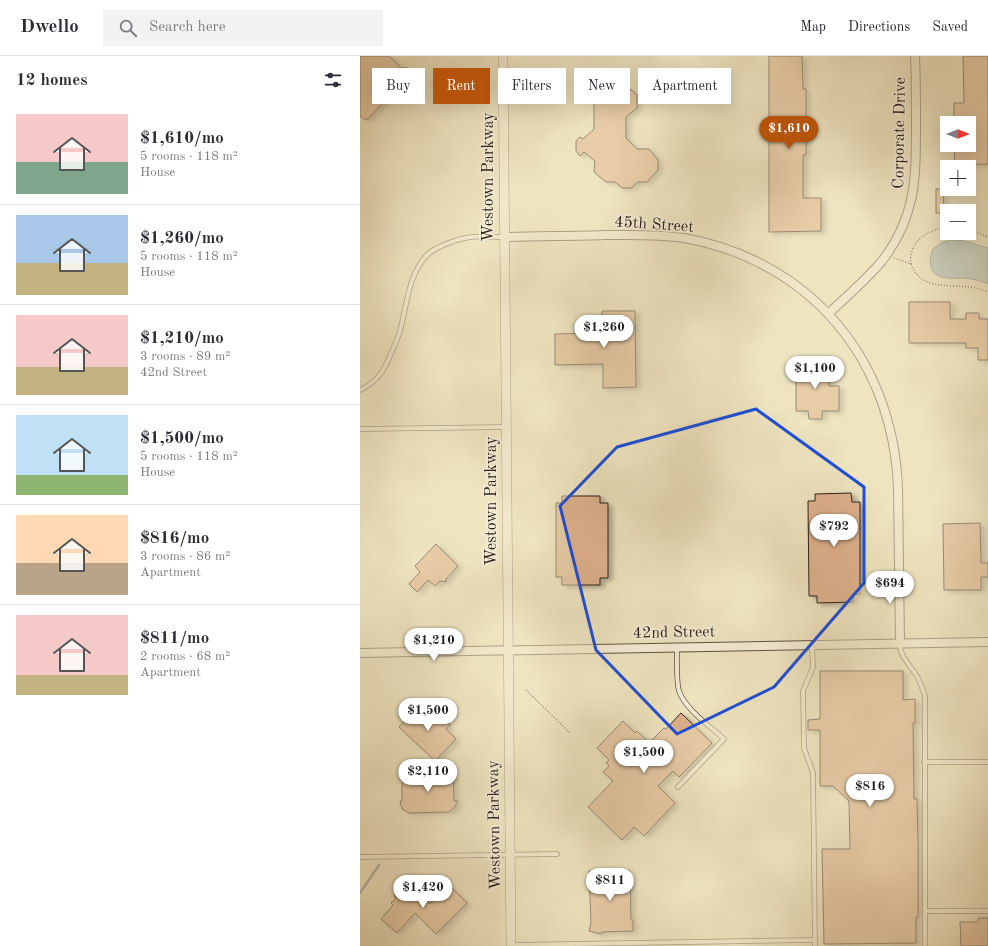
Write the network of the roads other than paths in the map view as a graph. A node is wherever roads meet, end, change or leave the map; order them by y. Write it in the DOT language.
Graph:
graph roads {
  1 [pos="504,56"];
  2 [pos="915,56"];
  3 [pos="505,237"];
  4 [pos="828,314"];
  5 [pos="360,390"];
  6 [pos="506,428"];
  7 [pos="360,429"];
  8 [pos="988,642"];
  9 [pos="900,644"];
  10 [pos="812,645"];
  11 [pos="677,648"];
  12 [pos="508,650"];
  13 [pos="360,653"];
  14 [pos="924,762"];
  15 [pos="988,762"];
  16 [pos="678,787"];
  17 [pos="510,854"];
  18 [pos="557,854"];
  19 [pos="360,857"];
  20 [pos="926,911"];
  21 [pos="988,911"];
  22 [pos="815,940"];
  23 [pos="511,946"];
  24 [pos="815,946"];
  25 [pos="925,946"];
  1 -- 3 [label="street, Westown Parkway"];
  2 -- 4 [label="street, Corporate Drive"];
  3 -- 4 [label="street, 45th Street"];
  3 -- 5 [label="lane"];
  3 -- 6 [label="street, Westown Parkway"];
  4 -- 9 [label="street"];
  6 -- 7 [label="lane"];
  6 -- 12 [label="street, Westown Parkway"];
  8 -- 9 [label="street, 42nd Street"];
  9 -- 10 [label="street, 42nd Street"];
  9 -- 14 [label="lane"];
  10 -- 11 [label="street, 42nd Street"];
  10 -- 22 [label="lane"];
  11 -- 12 [label="street, 42nd Street"];
  11 -- 16 [label="lane"];
  12 -- 13 [label="street, 42nd Street"];
  12 -- 17 [label="street, Westown Parkway"];
  14 -- 15 [label="lane"];
  14 -- 20 [label="lane"];
  17 -- 18 [label="lane"];
  17 -- 19 [label="lane"];
  17 -- 23 [label="street, Westown Parkway"];
  20 -- 21 [label="lane"];
  20 -- 25 [label="lane"];
  22 -- 23 [label="lane"];
  22 -- 24 [label="lane"];
}
